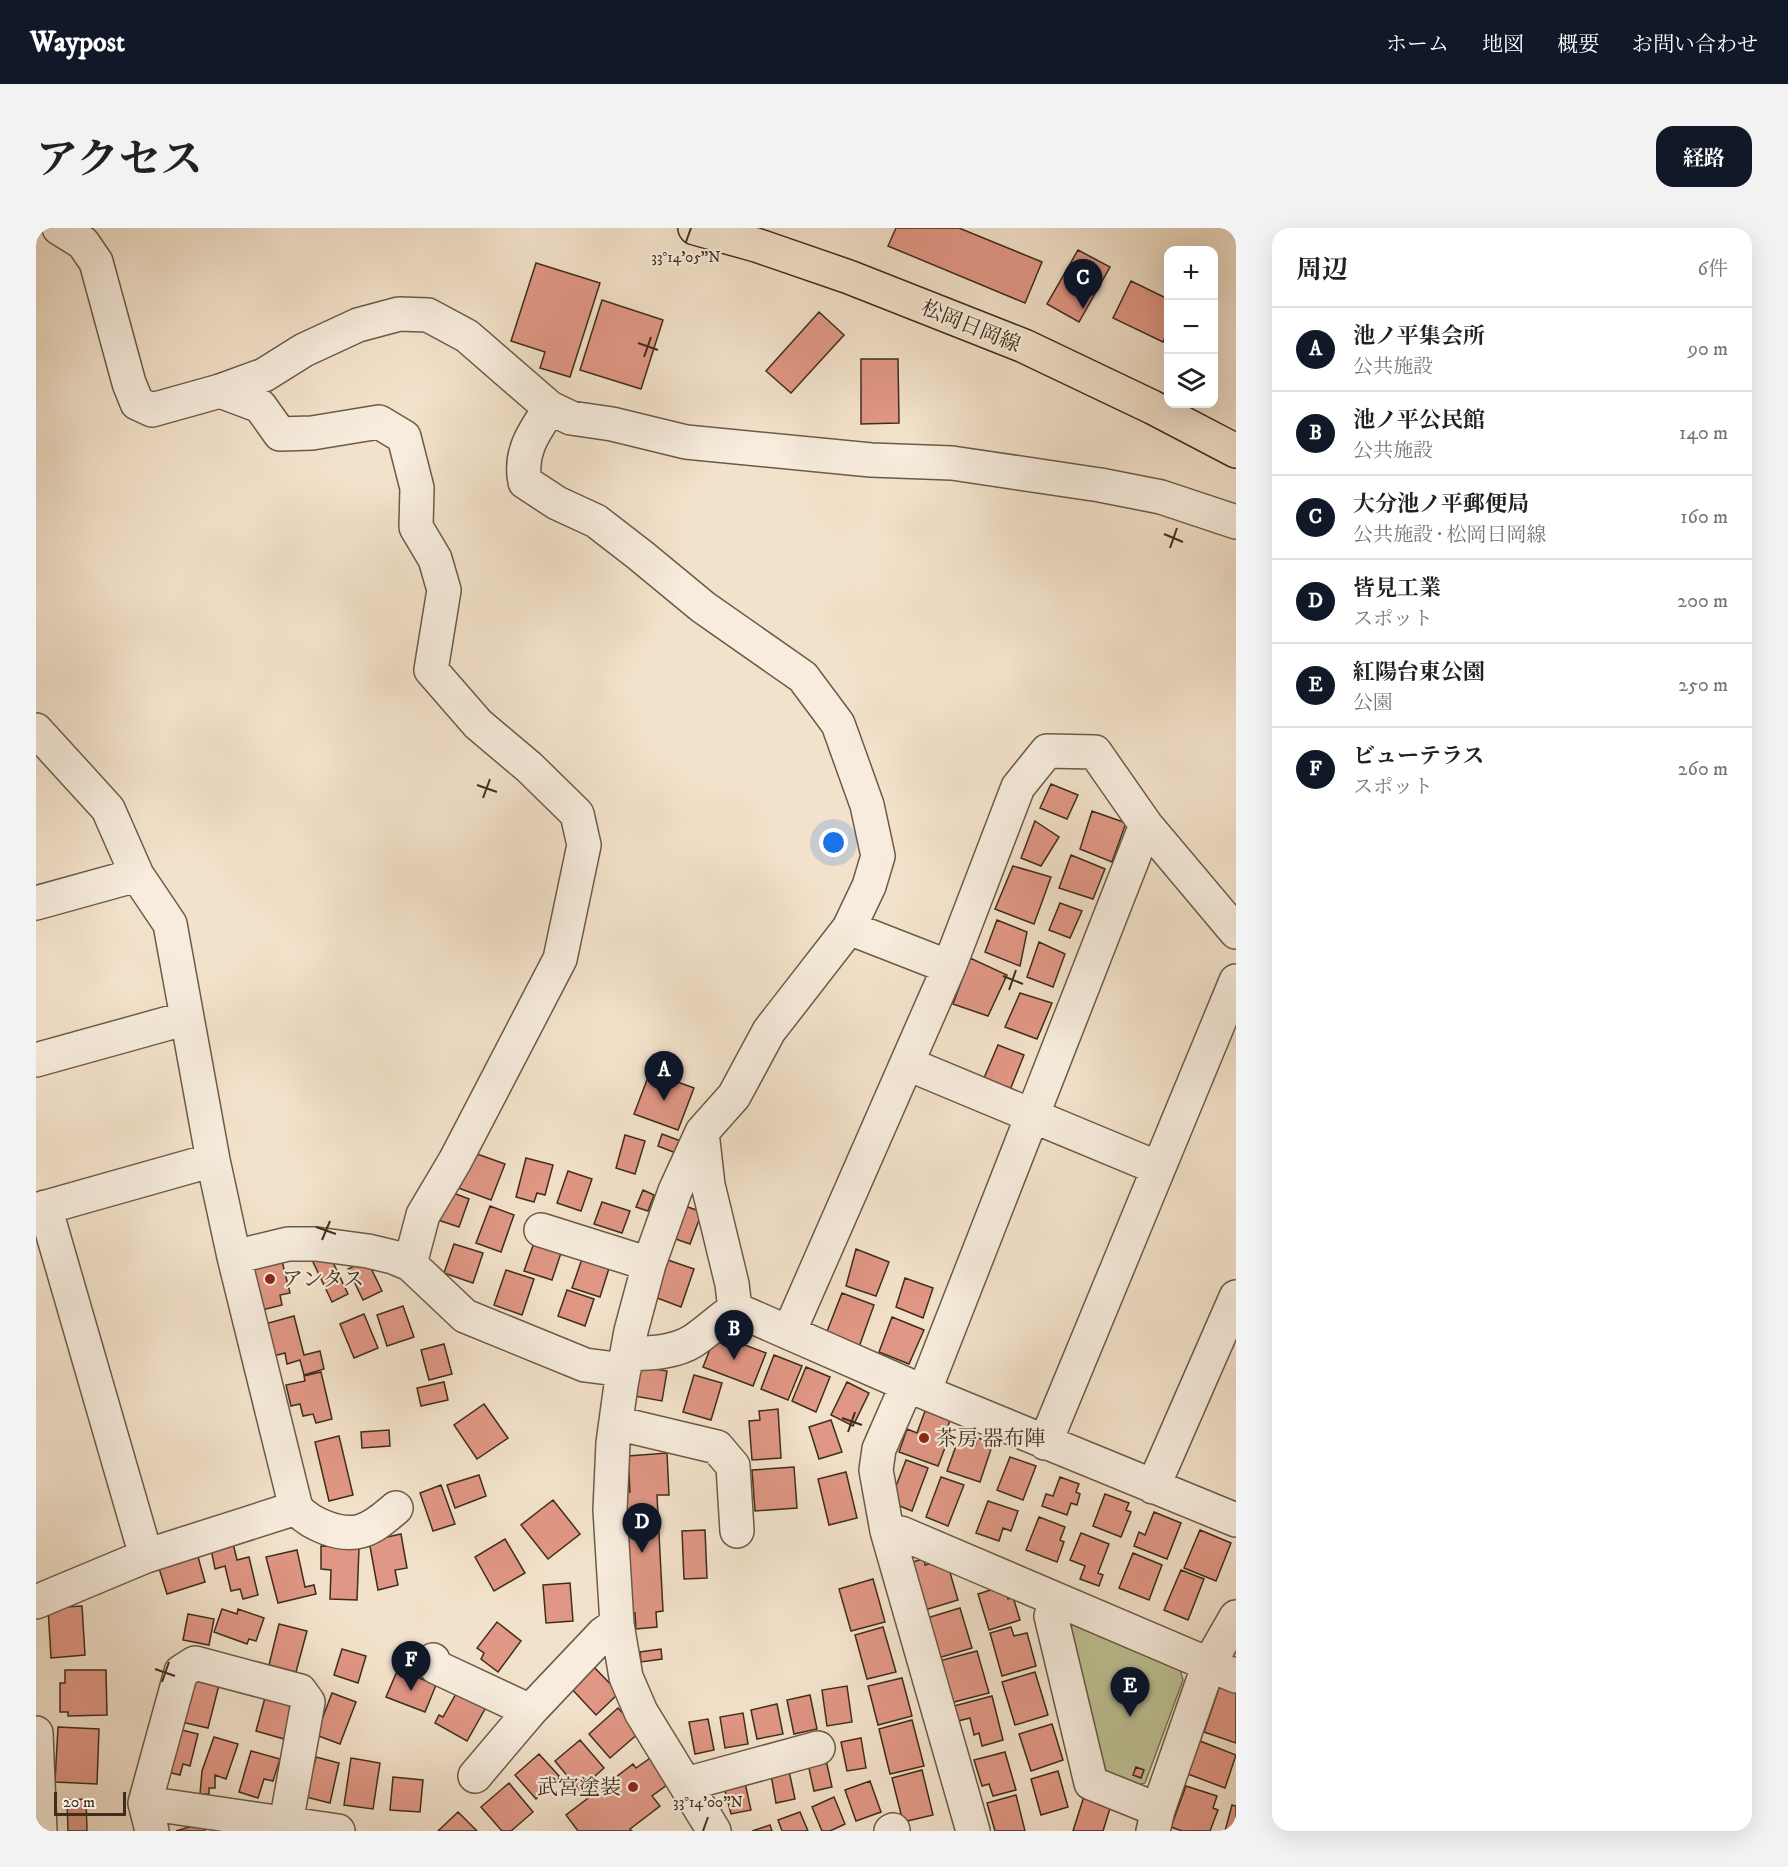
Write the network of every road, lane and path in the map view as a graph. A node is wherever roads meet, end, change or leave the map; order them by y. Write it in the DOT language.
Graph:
graph roads {
  1 [pos="59,228"];
  2 [pos="695,228"];
  3 [pos="220,391"];
  4 [pos="550,408"];
  5 [pos="1236,451"];
  6 [pos="1236,522"];
  7 [pos="36,730"];
  8 [pos="1146,825"];
  9 [pos="137,875"];
  10 [pos="36,903"];
  11 [pos="849,928"];
  12 [pos="1236,932"];
  13 [pos="949,967"];
  14 [pos="1236,981"];
  15 [pos="187,1018"];
  16 [pos="36,1060"];
  17 [pos="908,1064"];
  18 [pos="1032,1116"];
  19 [pos="702,1132"];
  20 [pos="213,1160"];
  21 [pos="1158,1168"];
  22 [pos="41,1208"];
  23 [pos="541,1230"];
  24 [pos="234,1257"];
  25 [pos="410,1264"];
  26 [pos="649,1264"];
  27 [pos="1236,1297"];
  28 [pos="735,1309"];
  29 [pos="789,1332"];
  30 [pos="625,1362"];
  31 [pos="915,1388"];
  32 [pos="616,1423"];
  33 [pos="1045,1443"];
  34 [pos="1153,1487"];
  35 [pos="296,1508"];
  36 [pos="396,1508"];
  37 [pos="1236,1520"];
  38 [pos="737,1531"];
  39 [pos="887,1531"];
  40 [pos="146,1556"];
  41 [pos="1057,1600"];
  42 [pos="36,1602"];
  43 [pos="1236,1617"];
  44 [pos="617,1624"];
  45 [pos="432,1660"];
  46 [pos="1222,1670"];
  47 [pos="530,1711"];
  48 [pos="36,1733"];
  49 [pos="818,1748"];
  50 [pos="475,1776"];
  51 [pos="686,1784"];
  52 [pos="148,1817"];
  53 [pos="1156,1821"];
  54 [pos="702,1826"];
  55 [pos="287,1827"];
  56 [pos="40,1831"];
  57 [pos="339,1831"];
  58 [pos="973,1831"];
  1 -- 3 [label="street"];
  2 -- 5 [label="main road, 松岡日岡線"];
  3 -- 4 [label="street"];
  3 -- 25 [label="street"];
  4 -- 6 [label="street"];
  4 -- 11 [label="street"];
  7 -- 9 [label="street"];
  8 -- 12 [label="street"];
  8 -- 13 [label="street"];
  8 -- 18 [label="street"];
  9 -- 10 [label="street"];
  9 -- 15 [label="street"];
  11 -- 13 [label="street"];
  11 -- 19 [label="street"];
  13 -- 17 [label="street"];
  14 -- 21 [label="street"];
  15 -- 16 [label="street"];
  15 -- 20 [label="street"];
  17 -- 18 [label="street"];
  17 -- 29 [label="street"];
  18 -- 21 [label="street"];
  18 -- 31 [label="street"];
  19 -- 26 [label="street"];
  19 -- 28 [label="street"];
  20 -- 22 [label="street"];
  20 -- 24 [label="street"];
  21 -- 33 [label="street"];
  22 -- 40 [label="street"];
  23 -- 26 [label="street"];
  24 -- 25 [label="street"];
  24 -- 35 [label="street"];
  25 -- 30 [label="street"];
  26 -- 30 [label="street"];
  27 -- 34 [label="street"];
  28 -- 29 [label="street"];
  28 -- 30 [label="street"];
  29 -- 31 [label="street"];
  30 -- 32 [label="street"];
  31 -- 33 [label="street"];
  31 -- 39 [label="street"];
  32 -- 38 [label="street"];
  32 -- 44 [label="street"];
  33 -- 34 [label="street"];
  34 -- 37 [label="street"];
  35 -- 36 [label="street"];
  35 -- 40 [label="street"];
  39 -- 41 [label="street"];
  39 -- 58 [label="street"];
  40 -- 42 [label="street"];
  41 -- 46 [label="street"];
  41 -- 53 [label="street"];
  43 -- 46 [label="street"];
  44 -- 47 [label="street"];
  44 -- 51 [label="street"];
  45 -- 47 [label="street"];
  46 -- 53 [label="street"];
  47 -- 50 [label="street"];
  48 -- 56 [label="street"];
  49 -- 51 [label="street"];
  51 -- 54 [label="street"];
  52 -- 55 [label="street"];
  52 -- 55 [label="street"];
  55 -- 57 [label="street"];
}
